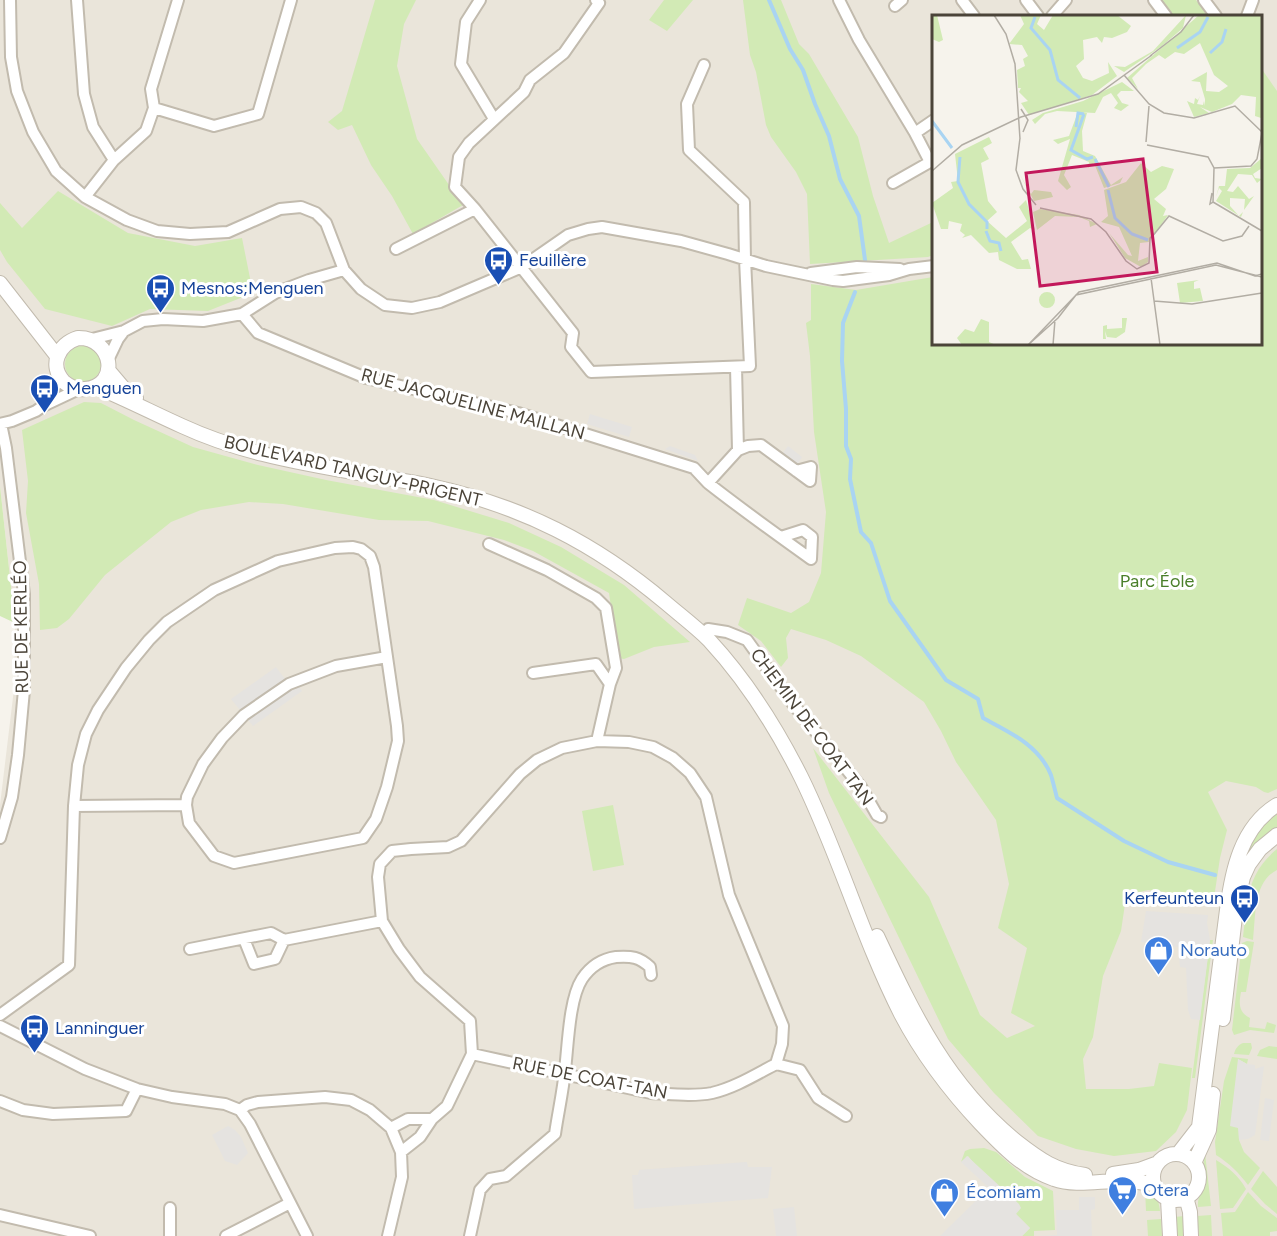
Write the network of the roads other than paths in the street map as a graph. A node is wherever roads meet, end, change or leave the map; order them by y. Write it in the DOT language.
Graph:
graph roads {
  1 [pos="10,0"];
  2 [pos="77,0"];
  3 [pos="178,0"];
  4 [pos="291,0"];
  5 [pos="480,0"];
  6 [pos="596,0"];
  7 [pos="839,0"];
  8 [pos="962,0"];
  9 [pos="1026,0"];
  10 [pos="1066,0"];
  11 [pos="1154,0"];
  12 [pos="1204,0"];
  13 [pos="1253,0"];
  14 [pos="973,15"];
  15 [pos="1037,15"];
  16 [pos="1053,15"];
  17 [pos="1165,15"];
  18 [pos="1215,15"];
  19 [pos="1247,15"];
  20 [pos="704,65"];
  21 [pos="154,108"];
  22 [pos="494,119"];
  23 [pos="932,121"];
  24 [pos="915,133"];
  25 [pos="114,160"];
  26 [pos="893,183"];
  27 [pos="85,197"];
  28 [pos="475,209"];
  29 [pos="396,249"];
  30 [pos="745,259"];
  31 [pos="932,266"];
  32 [pos="522,267"];
  33 [pos="344,270"];
  34 [pos="0,283"];
  35 [pos="242,314"];
  36 [pos="38,331"];
  37 [pos="124,331"];
  38 [pos="92,339"];
  39 [pos="72,340"];
  40 [pos="57,356"];
  41 [pos="108,365"];
  42 [pos="736,367"];
  43 [pos="60,378"];
  44 [pos="97,387"];
  45 [pos="79,389"];
  46 [pos="43,406"];
  47 [pos="154,413"];
  48 [pos="1,424"];
  49 [pos="738,450"];
  50 [pos="796,471"];
  51 [pos="708,483"];
  52 [pos="781,537"];
  53 [pos="489,544"];
  54 [pos="703,630"];
  55 [pos="387,657"];
  56 [pos="532,674"];
  57 [pos="610,684"];
  58 [pos="597,741"];
  59 [pos="186,805"];
  60 [pos="74,806"];
  61 [pos="1277,806"];
  62 [pos="881,817"];
  63 [pos="1277,835"];
  64 [pos="0,838"];
  65 [pos="832,845"];
  66 [pos="382,921"];
  67 [pos="244,939"];
  68 [pos="284,940"];
  69 [pos="190,950"];
  70 [pos="651,975"];
  71 [pos="0,1016"];
  72 [pos="0,1026"];
  73 [pos="472,1054"];
  74 [pos="776,1064"];
  75 [pos="565,1074"];
  76 [pos="137,1089"];
  77 [pos="0,1101"];
  78 [pos="240,1110"];
  79 [pos="846,1116"];
  80 [pos="432,1119"];
  81 [pos="391,1128"];
  82 [pos="401,1152"];
  83 [pos="1179,1154"];
  84 [pos="1030,1160"];
  85 [pos="1158,1163"];
  86 [pos="1194,1164"];
  87 [pos="1154,1184"];
  88 [pos="1186,1197"];
  89 [pos="1168,1198"];
  90 [pos="290,1203"];
  91 [pos="170,1208"];
  92 [pos="0,1215"];
  93 [pos="90,1236"];
  94 [pos="170,1236"];
  95 [pos="226,1236"];
  96 [pos="307,1236"];
  97 [pos="388,1236"];
  98 [pos="470,1236"];
  99 [pos="1170,1236"];
  100 [pos="1191,1236"];
  1 -- 27 [label="street"];
  2 -- 25 [label="street"];
  3 -- 21 [label="street"];
  4 -- 21 [label="street"];
  5 -- 22 [label="street"];
  6 -- 22 [label="street"];
  7 -- 24 [label="street"];
  8 -- 14 [label="street"];
  9 -- 15 [label="street"];
  10 -- 16 [label="street"];
  11 -- 17 [label="street"];
  12 -- 18 [label="street"];
  13 -- 19 [label="street"];
  20 -- 30 [label="street"];
  21 -- 25 [label="street"];
  22 -- 28 [label="street"];
  23 -- 24 [label="street"];
  24 -- 26 [label="street"];
  25 -- 27 [label="street"];
  27 -- 33 [label="street"];
  28 -- 29 [label="street"];
  28 -- 32 [label="street"];
  30 -- 31 [label="street"];
  30 -- 32 [label="street"];
  30 -- 42 [label="street"];
  32 -- 33 [label="street"];
  32 -- 42 [label="street"];
  33 -- 35 [label="street"];
  34 -- 36 [label="street"];
  35 -- 37 [label="street"];
  35 -- 51 [label="street, RUE JACQUELINE MAILLAN"];
  36 -- 39 [label="street"];
  36 -- 40 [label="street"];
  37 -- 38 [label="street"];
  37 -- 41 [label="street"];
  38 -- 39 [label="street"];
  38 -- 41 [label="street"];
  39 -- 40 [label="street"];
  40 -- 43 [label="street"];
  41 -- 44 [label="street"];
  41 -- 47 [label="street, BOULEVARD TANGUY-PRIGENT"];
  42 -- 49 [label="street"];
  43 -- 45 [label="street"];
  43 -- 46 [label="street"];
  44 -- 45 [label="street"];
  44 -- 47 [label="street, BOULEVARD TANGUY-PRIGENT"];
  45 -- 46 [label="street, RUE DE KERLÉO"];
  46 -- 48 [label="street, RUE DE KERLÉO"];
  47 -- 54 [label="street, BOULEVARD TANGUY-PRIGENT"];
  48 -- 64 [label="street, RUE DE KERLÉO"];
  49 -- 50 [label="street"];
  49 -- 51 [label="street"];
  51 -- 52 [label="street, RUE JACQUELINE MAILLAN"];
  53 -- 57 [label="street"];
  54 -- 62 [label="street, CHEMIN DE COAT TAN"];
  54 -- 65 [label="street, BOULEVARD TANGUY-PRIGENT"];
  55 -- 59 [label="street"];
  55 -- 59 [label="street"];
  55 -- 60 [label="street"];
  56 -- 57 [label="street"];
  57 -- 58 [label="street"];
  58 -- 66 [label="street"];
  58 -- 74 [label="street"];
  59 -- 60 [label="street"];
  60 -- 71 [label="street"];
  61 -- 83 [label="street"];
  63 -- 86 [label="street"];
  65 -- 84 [label="street, BOULEVARD TANGUY-PRIGENT"];
  65 -- 84 [label="street, BOULEVARD TANGUY-PRIGENT"];
  66 -- 68 [label="street"];
  66 -- 73 [label="street"];
  67 -- 68 [label="street"];
  67 -- 68 [label="street"];
  67 -- 69 [label="street"];
  70 -- 75 [label="street"];
  71 -- 72 [label="street"];
  72 -- 76 [label="street"];
  73 -- 75 [label="street, RUE DE COAT-TAN"];
  73 -- 80 [label="street"];
  74 -- 75 [label="street, RUE DE COAT-TAN"];
  74 -- 79 [label="street"];
  75 -- 98 [label="street"];
  76 -- 77 [label="street"];
  76 -- 78 [label="street"];
  78 -- 81 [label="street"];
  78 -- 90 [label="street"];
  80 -- 81 [label="street"];
  80 -- 82 [label="street"];
  81 -- 82 [label="street"];
  82 -- 97 [label="street"];
  83 -- 85 [label="street"];
  83 -- 86 [label="street"];
  84 -- 85 [label="street"];
  84 -- 87 [label="street"];
  85 -- 87 [label="street"];
  86 -- 88 [label="street"];
  87 -- 89 [label="street"];
  88 -- 89 [label="street"];
  88 -- 100 [label="street"];
  89 -- 99 [label="street"];
  90 -- 95 [label="street"];
  90 -- 96 [label="street"];
  91 -- 94 [label="street"];
  92 -- 93 [label="street"];
}
